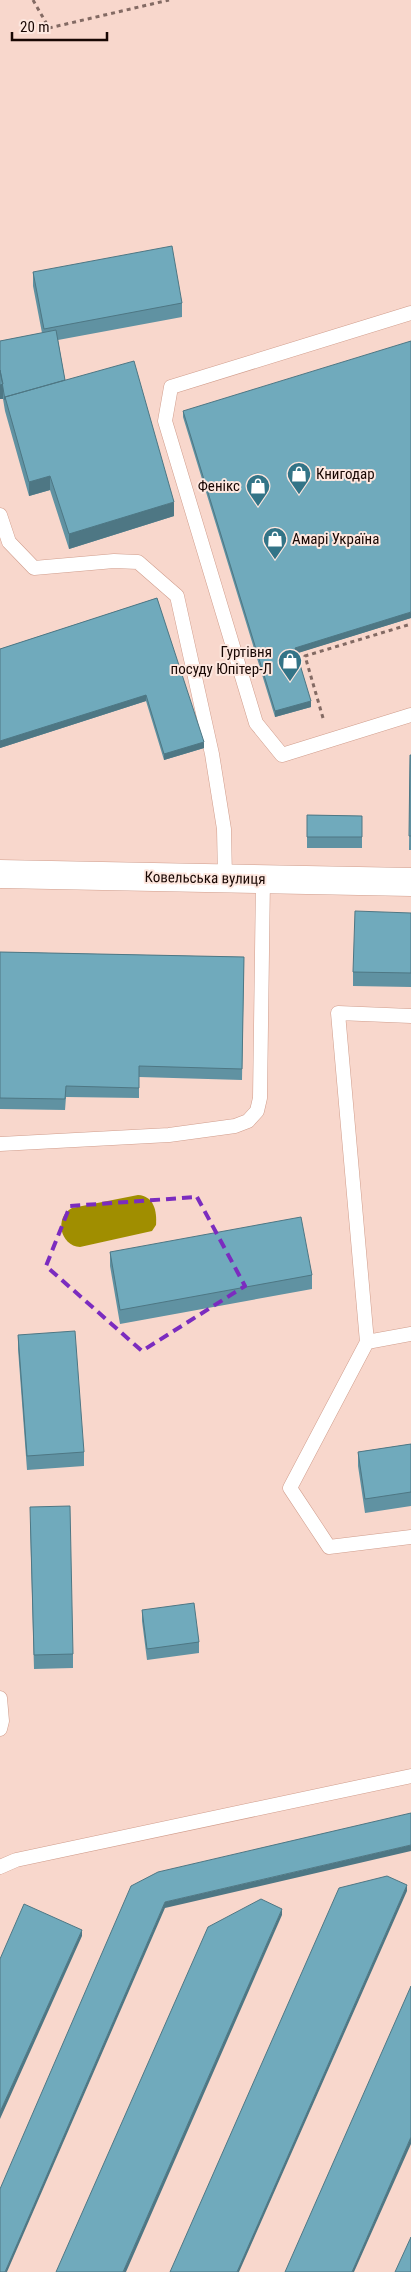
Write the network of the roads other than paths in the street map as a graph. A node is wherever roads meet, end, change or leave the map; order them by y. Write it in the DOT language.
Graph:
graph roads {
  1 [pos="411,313"];
  2 [pos="0,515"];
  3 [pos="411,715"];
  4 [pos="0,874"];
  5 [pos="225,878"];
  6 [pos="264,879"];
  7 [pos="411,882"];
  8 [pos="411,1016"];
  9 [pos="0,1144"];
  10 [pos="411,1334"];
  11 [pos="367,1342"];
  12 [pos="411,1537"];
  13 [pos="0,1698"];
  14 [pos="0,1729"];
  15 [pos="411,1776"];
  16 [pos="0,1867"];
  1 -- 3 [label="lane"];
  2 -- 5 [label="lane"];
  4 -- 5 [label="street, Ковельська вулиця"];
  5 -- 6 [label="street, Ковельська вулиця"];
  6 -- 7 [label="street, Ковельська вулиця"];
  6 -- 9 [label="lane"];
  8 -- 11 [label="lane"];
  10 -- 11 [label="lane"];
  11 -- 12 [label="lane"];
  13 -- 14 [label="lane"];
  15 -- 16 [label="lane"];
}
